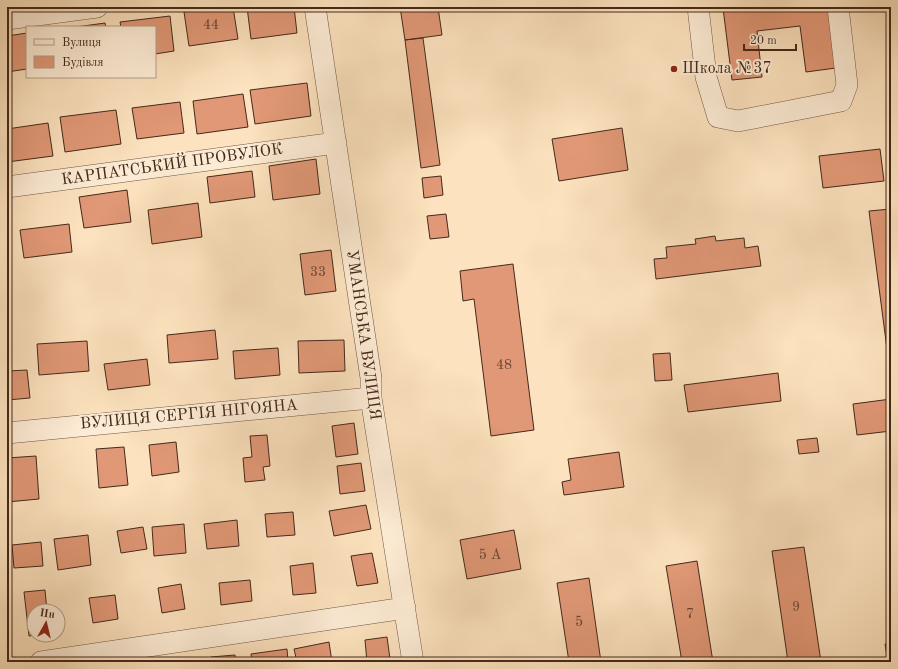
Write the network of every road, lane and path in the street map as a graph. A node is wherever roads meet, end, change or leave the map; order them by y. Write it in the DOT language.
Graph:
graph roads {
  1 [pos="97,7"];
  2 [pos="315,7"];
  3 [pos="698,7"];
  4 [pos="838,7"];
  5 [pos="7,19"];
  6 [pos="336,143"];
  7 [pos="7,187"];
  8 [pos="371,398"];
  9 [pos="7,433"];
  10 [pos="405,608"];
  11 [pos="41,662"];
  12 [pos="413,662"];
  1 -- 5 [label="street"];
  2 -- 6 [label="street, УМАНСЬКА ВУЛИЦЯ"];
  3 -- 4 [label="street"];
  6 -- 7 [label="street, КАРПАТСЬКИЙ ПРОВУЛОК"];
  6 -- 8 [label="street, УМАНСЬКА ВУЛИЦЯ"];
  8 -- 9 [label="street, ВУЛИЦЯ СЕРГІЯ НІГОЯНА"];
  8 -- 10 [label="street, УМАНСЬКА ВУЛИЦЯ"];
  10 -- 11 [label="street"];
  10 -- 12 [label="street, УМАНСЬКА ВУЛИЦЯ"];
}
